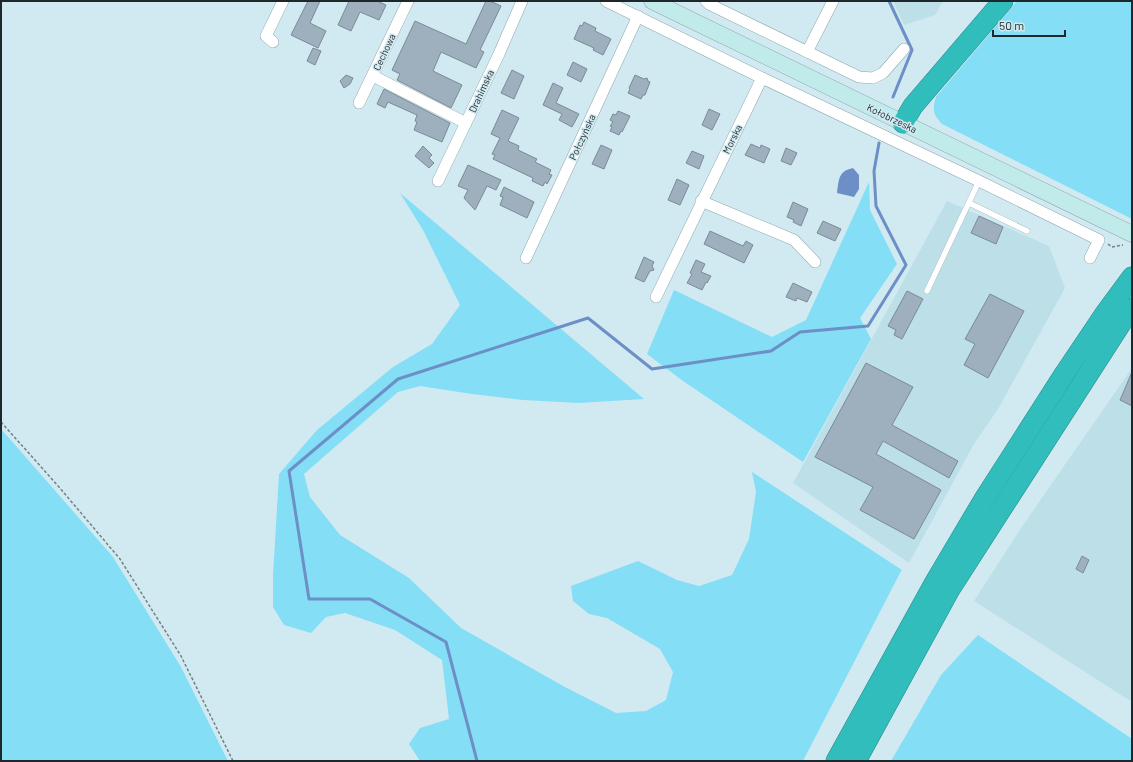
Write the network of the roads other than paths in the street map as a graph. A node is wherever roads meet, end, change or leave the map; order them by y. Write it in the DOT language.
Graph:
graph roads {
  1 [pos="283,1"];
  2 [pos="408,1"];
  3 [pos="522,1"];
  4 [pos="606,1"];
  5 [pos="652,1"];
  6 [pos="706,1"];
  7 [pos="833,1"];
  8 [pos="1003,1"];
  9 [pos="638,16"];
  10 [pos="273,42"];
  11 [pos="904,49"];
  12 [pos="807,52"];
  13 [pos="373,76"];
  14 [pos="762,78"];
  15 [pos="359,103"];
  16 [pos="466,123"];
  17 [pos="903,123"];
  18 [pos="438,181"];
  19 [pos="979,181"];
  20 [pos="701,201"];
  21 [pos="969,204"];
  22 [pos="1027,231"];
  23 [pos="1129,239"];
  24 [pos="526,258"];
  25 [pos="1090,258"];
  26 [pos="815,262"];
  27 [pos="1132,277"];
  28 [pos="927,291"];
  29 [pos="656,297"];
  30 [pos="1132,308"];
  31 [pos="836,761"];
  32 [pos="856,761"];
  1 -- 10 [label="street"];
  2 -- 13 [label="street, Cechowa"];
  3 -- 16 [label="street, Drahimska"];
  4 -- 9 [label="street"];
  5 -- 17 [label="main road, Kołobrzeska"];
  6 -- 12 [label="street"];
  7 -- 12 [label="street"];
  8 -- 17 [label="highway"];
  9 -- 14 [label="street"];
  9 -- 24 [label="street, Połczyńska"];
  11 -- 12 [label="street"];
  13 -- 15 [label="street, Cechowa"];
  13 -- 16 [label="street"];
  14 -- 19 [label="street"];
  14 -- 20 [label="street, Morska"];
  16 -- 18 [label="street, Drahimska"];
  17 -- 23 [label="main road, Kołobrzeska"];
  19 -- 21 [label="lane"];
  19 -- 25 [label="street"];
  20 -- 26 [label="street"];
  20 -- 29 [label="street, Morska"];
  21 -- 22 [label="lane"];
  21 -- 28 [label="lane"];
  27 -- 31 [label="highway"];
  30 -- 32 [label="highway"];
}
